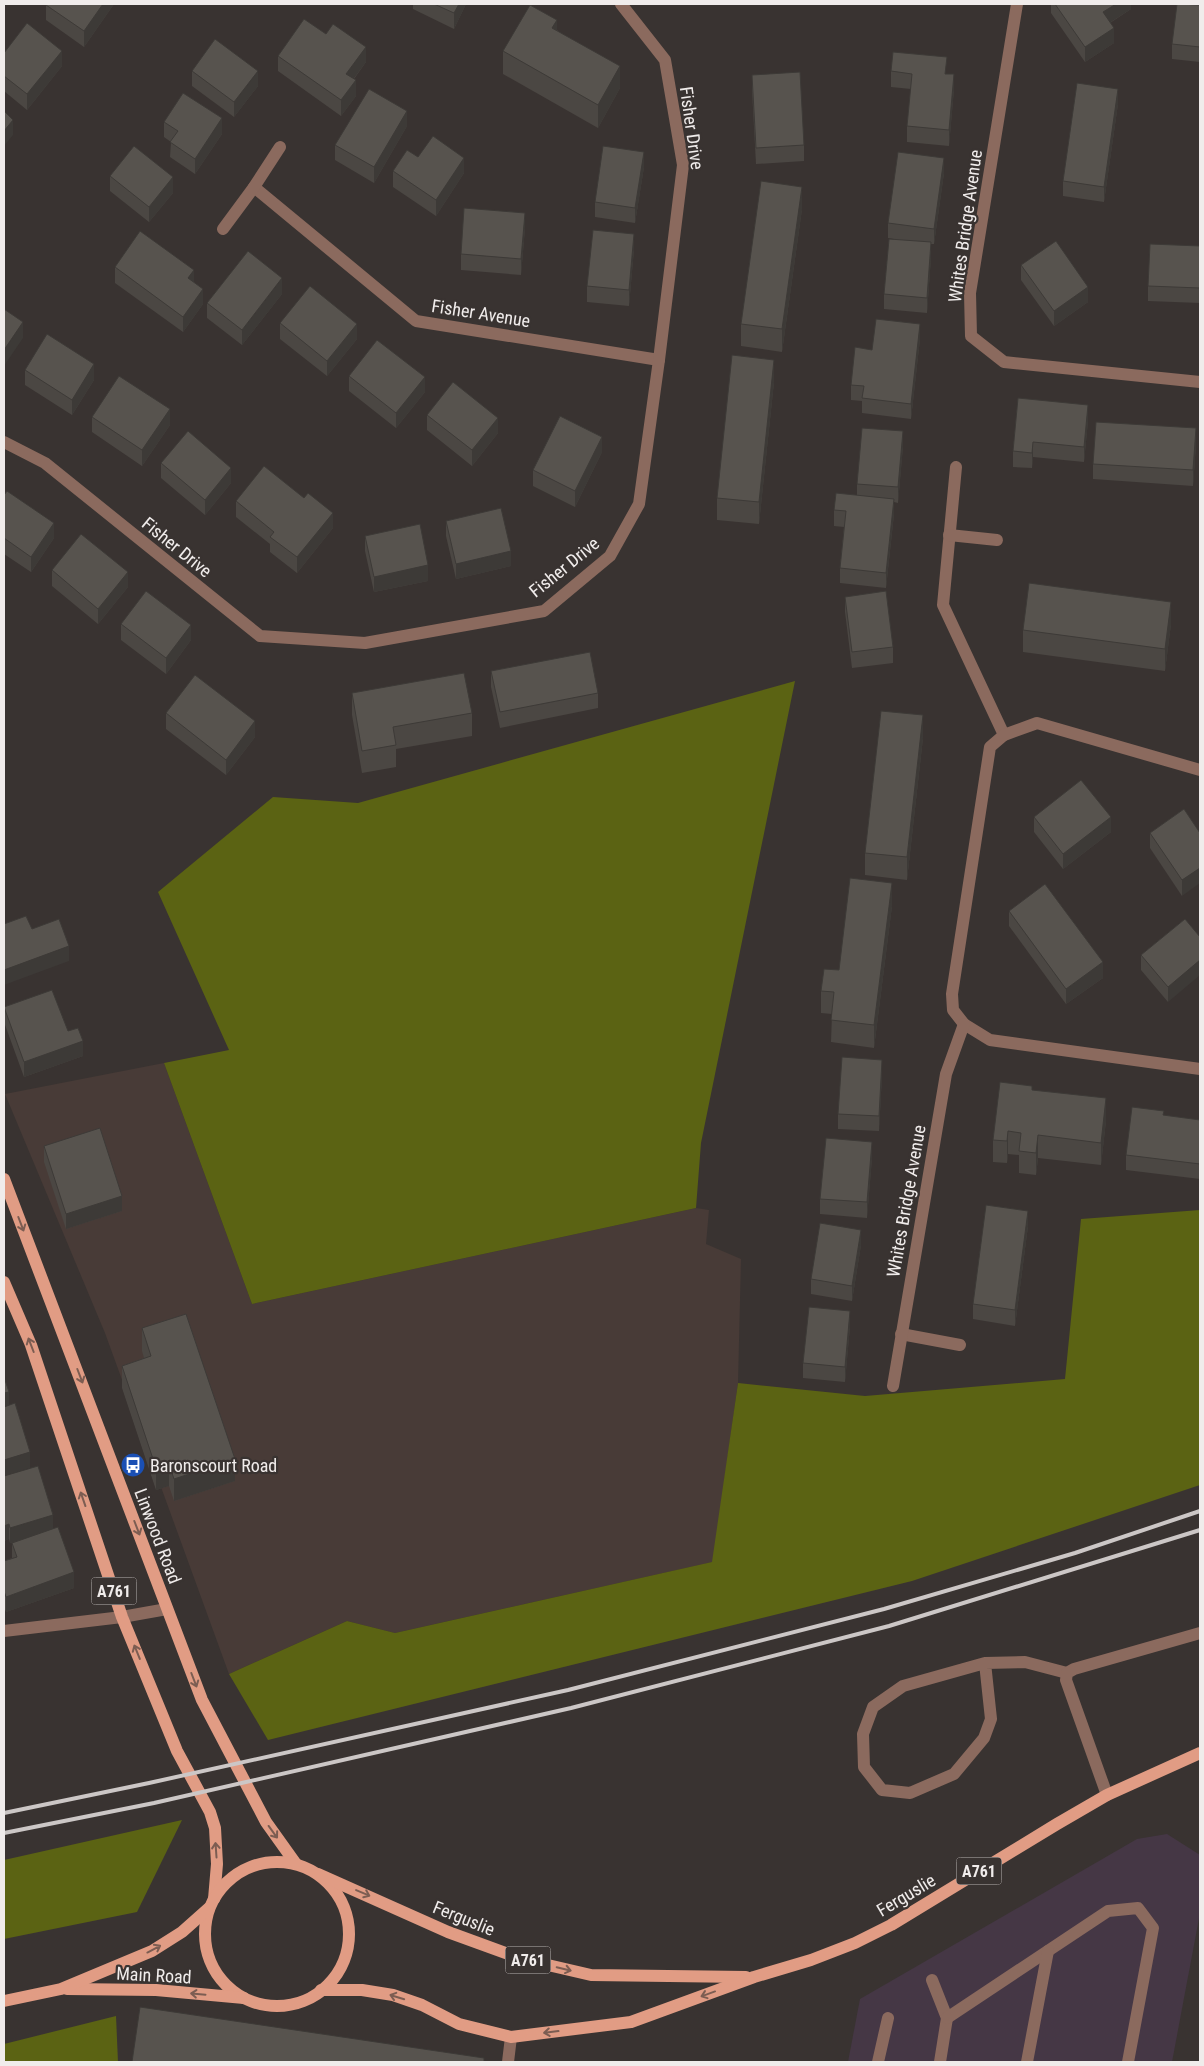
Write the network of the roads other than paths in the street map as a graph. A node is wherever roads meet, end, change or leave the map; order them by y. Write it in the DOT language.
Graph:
graph roads {
  1 [pos="621,4"];
  2 [pos="1017,4"];
  3 [pos="280,147"];
  4 [pos="254,186"];
  5 [pos="223,229"];
  6 [pos="659,360"];
  7 [pos="1200,382"];
  8 [pos="4,442"];
  9 [pos="956,467"];
  10 [pos="949,535"];
  11 [pos="998,540"];
  12 [pos="1004,735"];
  13 [pos="1200,770"];
  14 [pos="964,1024"];
  15 [pos="1200,1070"];
  16 [pos="4,1179"];
  17 [pos="4,1282"];
  18 [pos="901,1334"];
  19 [pos="960,1345"];
  20 [pos="893,1386"];
  21 [pos="167,1609"];
  22 [pos="122,1617"];
  23 [pos="4,1632"];
  24 [pos="1200,1633"];
  25 [pos="985,1663"];
  26 [pos="1067,1673"];
  27 [pos="1200,1753"];
  28 [pos="1107,1796"];
  29 [pos="296,1864"];
  30 [pos="318,1874"];
  31 [pos="212,1902"];
  32 [pos="1048,1951"];
  33 [pos="754,1977"];
  34 [pos="932,1980"];
  35 [pos="60,1989"];
  36 [pos="321,1990"];
  37 [pos="246,1999"];
  38 [pos="4,2001"];
  39 [pos="888,2018"];
  40 [pos="947,2018"];
  41 [pos="511,2037"];
  42 [pos="508,2062"];
  43 [pos="878,2062"];
  44 [pos="940,2062"];
  45 [pos="1027,2062"];
  46 [pos="1128,2062"];
  1 -- 6 [label="street, Fisher Drive"];
  2 -- 7 [label="street, Whites Bridge Avenue"];
  3 -- 4 [label="street"];
  4 -- 5 [label="street"];
  4 -- 6 [label="street, Fisher Avenue"];
  6 -- 8 [label="street, Fisher Drive"];
  9 -- 10 [label="street"];
  10 -- 11 [label="street"];
  10 -- 12 [label="street"];
  12 -- 13 [label="street"];
  12 -- 14 [label="street"];
  14 -- 15 [label="street"];
  14 -- 18 [label="street, Whites Bridge Avenue"];
  16 -- 21 [label="main road, Linwood Road / A761, one-way"];
  22 -- 17 [label="main road, A761, one-way"];
  18 -- 19 [label="street"];
  18 -- 20 [label="street, Whites Bridge Avenue"];
  21 -- 22 [label="street"];
  21 -- 29 [label="main road, Linwood Road / A761, one-way"];
  22 -- 23 [label="street"];
  31 -- 22 [label="main road, A761, one-way"];
  24 -- 26 [label="street"];
  25 -- 25 [label="street"];
  25 -- 26 [label="street"];
  26 -- 28 [label="street"];
  27 -- 28 [label="main road, Ferguslie / A761"];
  28 -- 33 [label="main road, Ferguslie / A761"];
  29 -- 30 [label="main road, A761"];
  29 -- 31 [label="main road, A761"];
  30 -- 33 [label="main road, Ferguslie / A761, one-way"];
  30 -- 36 [label="main road, A761"];
  35 -- 31 [label="main road, Main Road, one-way"];
  31 -- 37 [label="main road, A761"];
  32 -- 40 [label="street"];
  32 -- 45 [label="street"];
  32 -- 46 [label="street"];
  33 -- 41 [label="main road, Ferguslie / A761, one-way"];
  34 -- 40 [label="street"];
  37 -- 35 [label="main road, Main Road, one-way"];
  35 -- 38 [label="main road, Main Road"];
  36 -- 37 [label="main road, A761"];
  41 -- 36 [label="main road, Ferguslie / A761, one-way"];
  39 -- 43 [label="street"];
  40 -- 44 [label="street"];
  41 -- 42 [label="street"];
}
